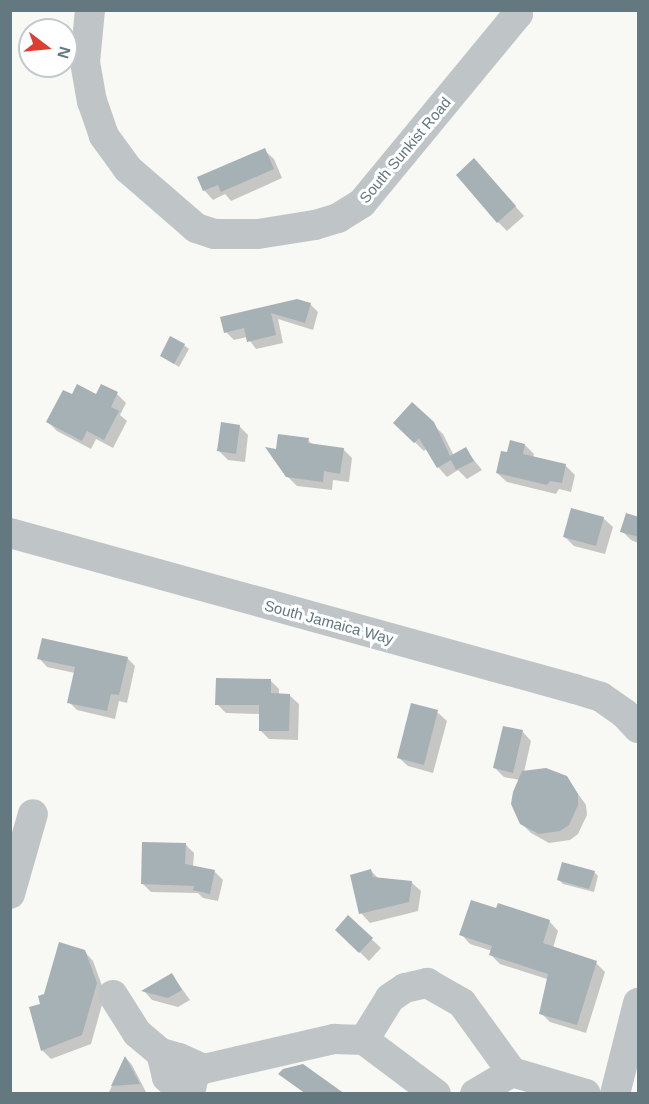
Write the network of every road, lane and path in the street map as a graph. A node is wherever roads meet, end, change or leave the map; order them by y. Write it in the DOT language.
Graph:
graph roads {
  1 [pos="90,10"];
  2 [pos="518,12"];
  3 [pos="10,532"];
  4 [pos="639,728"];
  5 [pos="33,814"];
  6 [pos="10,894"];
  7 [pos="113,995"];
  8 [pos="639,1004"];
  9 [pos="364,1040"];
  10 [pos="160,1053"];
  11 [pos="512,1072"];
  12 [pos="197,1082"];
  13 [pos="185,1094"];
  14 [pos="436,1094"];
  15 [pos="475,1094"];
  16 [pos="586,1094"];
  17 [pos="615,1094"];
  1 -- 2 [label="street, South Sunkist Road"];
  3 -- 4 [label="street, South Jamaica Way"];
  5 -- 6 [label="street"];
  7 -- 10 [label="street"];
  8 -- 17 [label="street"];
  9 -- 11 [label="street"];
  9 -- 12 [label="street"];
  9 -- 14 [label="street"];
  10 -- 12 [label="street"];
  10 -- 13 [label="street"];
  11 -- 15 [label="street"];
  11 -- 16 [label="street"];
}
